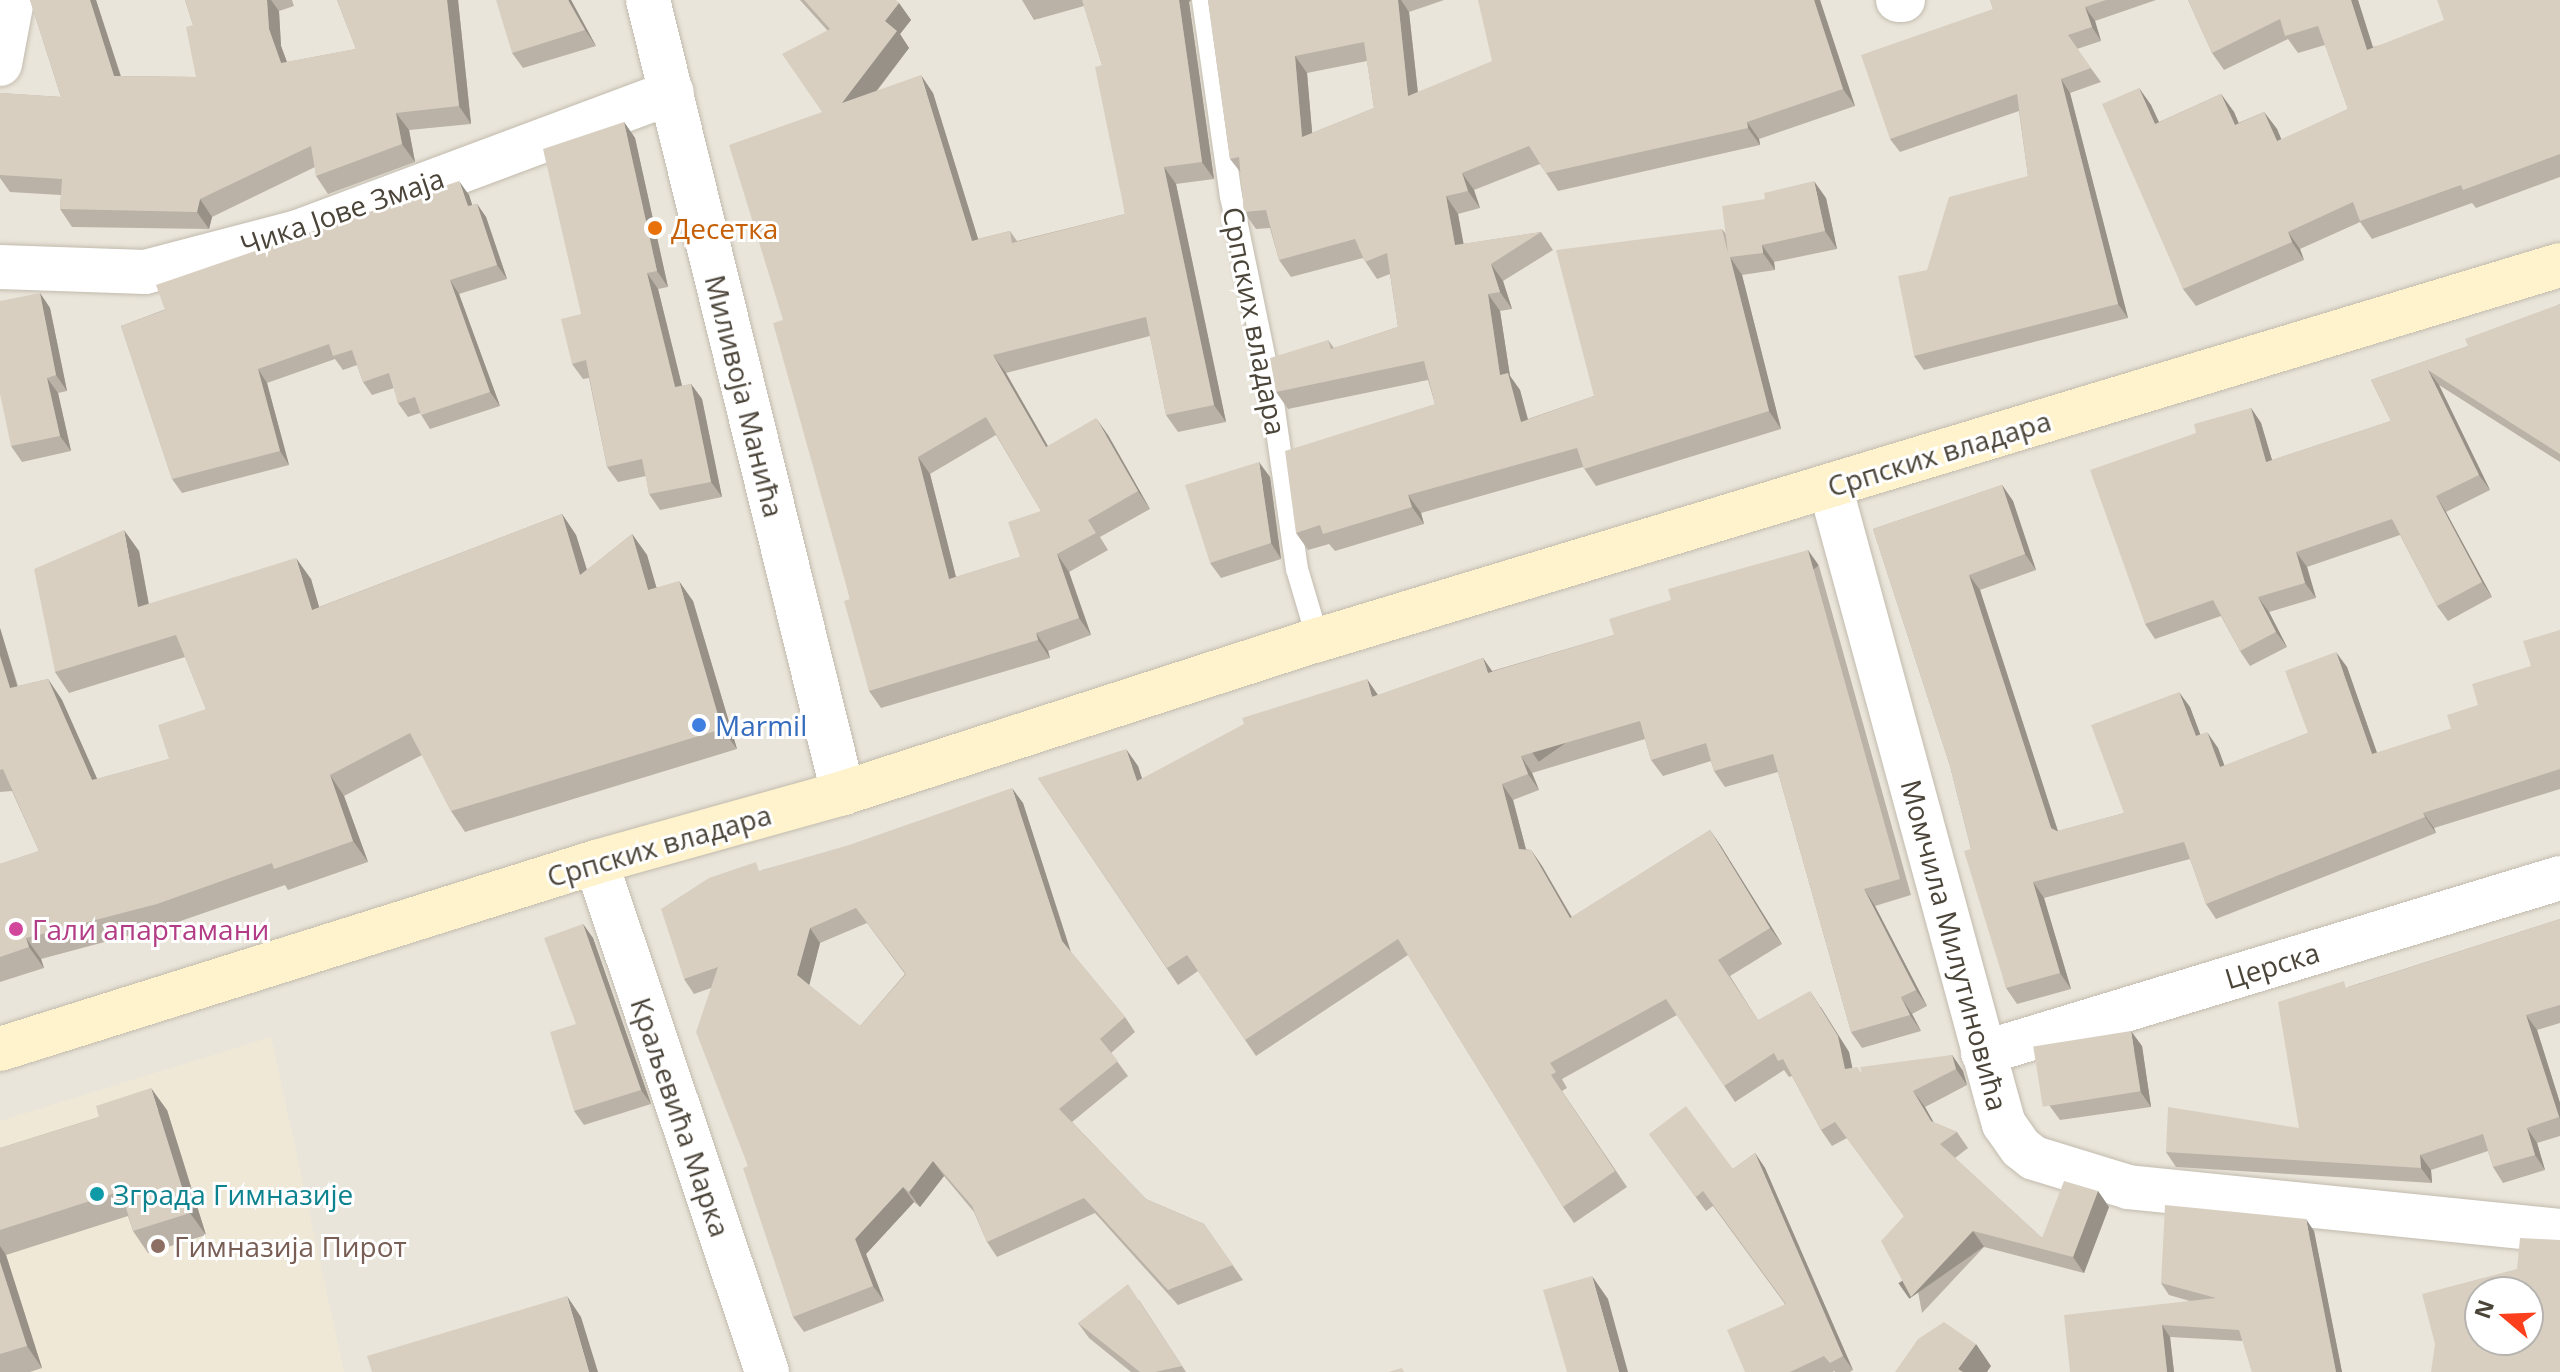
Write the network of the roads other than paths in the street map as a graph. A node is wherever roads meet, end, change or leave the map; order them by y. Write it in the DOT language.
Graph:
graph roads {
  1 [pos="12,0"];
  2 [pos="648,0"];
  3 [pos="1203,0"];
  4 [pos="0,64"];
  5 [pos="672,92"];
  6 [pos="2560,265"];
  7 [pos="0,267"];
  8 [pos="1830,486"];
  9 [pos="1318,640"];
  10 [pos="843,793"];
  11 [pos="596,862"];
  12 [pos="2560,878"];
  13 [pos="0,1049"];
  14 [pos="1983,1053"];
  15 [pos="2560,1231"];
  16 [pos="767,1372"];
  1 -- 4 [label="street"];
  2 -- 5 [label="street, Миливоја Манића"];
  3 -- 9 [label="lane, Српских владара"];
  5 -- 7 [label="street, Чика Јове Змаја"];
  5 -- 10 [label="street, Миливоја Манића"];
  6 -- 8 [label="main road, Српских владара"];
  8 -- 9 [label="main road, Српских владара"];
  8 -- 14 [label="street, Момчила Милутиновића"];
  9 -- 10 [label="main road, Српских владара"];
  10 -- 11 [label="main road, Српских владара"];
  11 -- 13 [label="main road, Српских владара"];
  11 -- 16 [label="street, Краљевића Марка"];
  12 -- 14 [label="street, Церска"];
  14 -- 15 [label="street, Момчила Милутиновића"];
}
